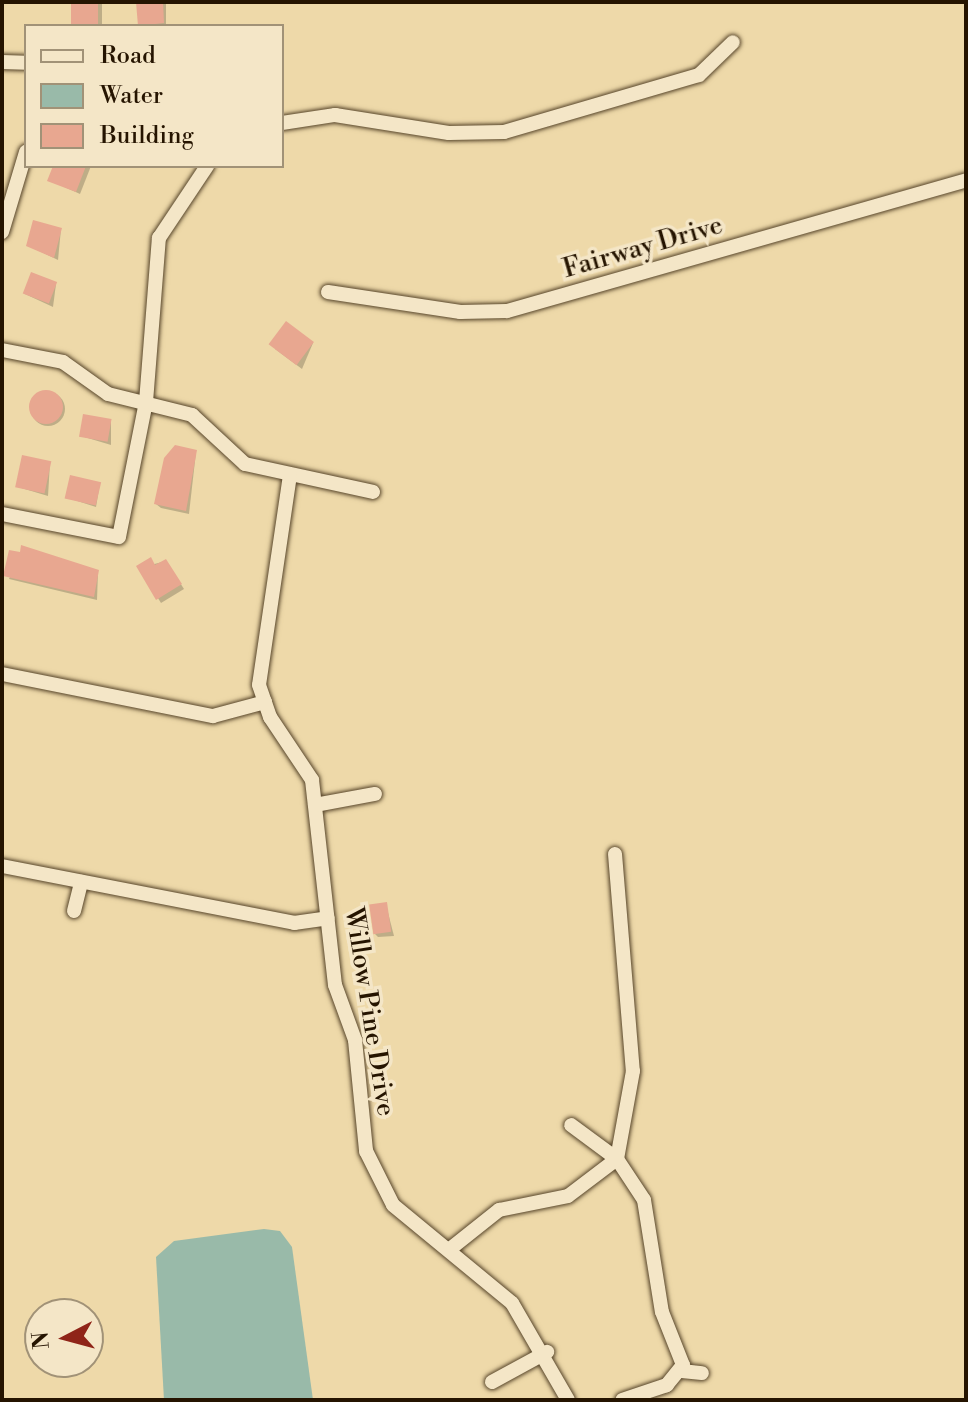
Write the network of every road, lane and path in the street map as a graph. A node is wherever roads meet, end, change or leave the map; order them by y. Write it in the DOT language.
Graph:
graph roads {
  1 [pos="733,42"];
  2 [pos="2,62"];
  3 [pos="24,63"];
  4 [pos="284,123"];
  5 [pos="24,159"];
  6 [pos="206,168"];
  7 [pos="966,180"];
  8 [pos="2,232"];
  9 [pos="328,292"];
  10 [pos="2,350"];
  11 [pos="146,402"];
  12 [pos="290,475"];
  13 [pos="373,492"];
  14 [pos="2,514"];
  15 [pos="2,674"];
  16 [pos="265,702"];
  17 [pos="375,794"];
  18 [pos="315,805"];
  19 [pos="615,854"];
  20 [pos="2,866"];
  21 [pos="81,882"];
  22 [pos="74,911"];
  23 [pos="328,918"];
  24 [pos="571,1125"];
  25 [pos="617,1159"];
  26 [pos="450,1249"];
  27 [pos="547,1352"];
  28 [pos="682,1371"];
  29 [pos="702,1373"];
  30 [pos="492,1382"];
  31 [pos="568,1400"];
  32 [pos="622,1400"];
  1 -- 4 [label="street"];
  2 -- 3 [label="street"];
  5 -- 8 [label="street"];
  6 -- 11 [label="street"];
  7 -- 9 [label="street, Fairway Drive"];
  10 -- 11 [label="street"];
  11 -- 12 [label="street"];
  11 -- 14 [label="street"];
  12 -- 13 [label="street"];
  12 -- 16 [label="street, Willow Pine Drive"];
  15 -- 16 [label="street"];
  16 -- 18 [label="street, Willow Pine Drive"];
  17 -- 18 [label="street"];
  18 -- 23 [label="street, Willow Pine Drive"];
  19 -- 25 [label="street"];
  20 -- 21 [label="street"];
  21 -- 22 [label="street"];
  21 -- 23 [label="street"];
  23 -- 26 [label="street, Willow Pine Drive"];
  24 -- 25 [label="street"];
  25 -- 26 [label="street"];
  25 -- 28 [label="street"];
  26 -- 27 [label="street, Willow Pine Drive"];
  27 -- 30 [label="street"];
  27 -- 31 [label="street, Willow Pine Drive"];
  28 -- 29 [label="street"];
  28 -- 32 [label="street"];
}
